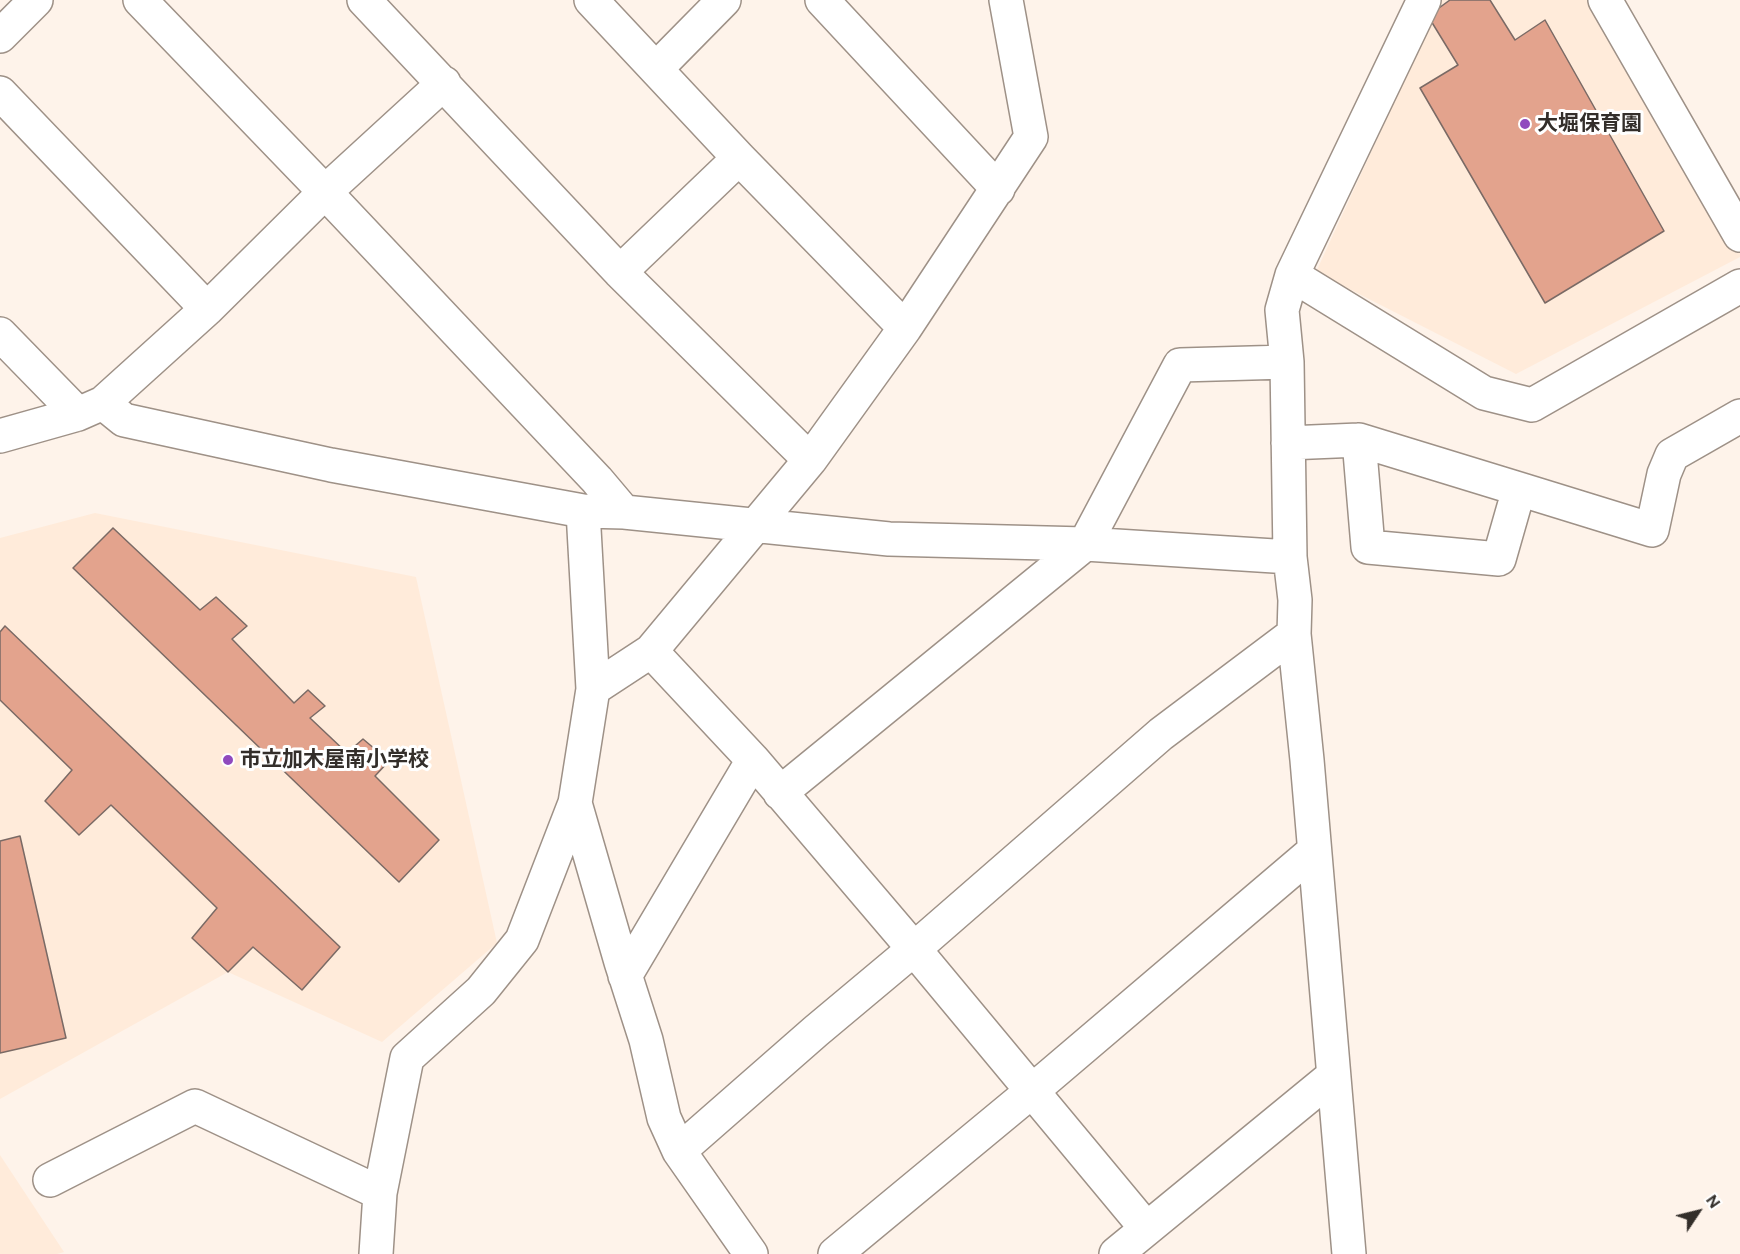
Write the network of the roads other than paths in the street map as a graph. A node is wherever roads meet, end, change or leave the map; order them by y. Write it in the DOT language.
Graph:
graph roads {
  1 [pos="36,0"];
  2 [pos="140,0"];
  3 [pos="364,0"];
  4 [pos="591,0"];
  5 [pos="724,0"];
  6 [pos="822,0"];
  7 [pos="1006,0"];
  8 [pos="1424,0"];
  9 [pos="1605,0"];
  10 [pos="0,36"];
  11 [pos="656,69"];
  12 [pos="444,83"];
  13 [pos="0,93"];
  14 [pos="740,158"];
  15 [pos="998,189"];
  16 [pos="325,192"];
  17 [pos="1740,235"];
  18 [pos="620,272"];
  19 [pos="1292,275"];
  20 [pos="1740,286"];
  21 [pos="207,309"];
  22 [pos="905,328"];
  23 [pos="0,334"];
  24 [pos="1287,362"];
  25 [pos="91,409"];
  26 [pos="1740,416"];
  27 [pos="0,436"];
  28 [pos="1359,440"];
  29 [pos="1288,442"];
  30 [pos="810,460"];
  31 [pos="1519,489"];
  32 [pos="583,512"];
  33 [pos="624,512"];
  34 [pos="755,526"];
  35 [pos="1085,544"];
  36 [pos="1290,557"];
  37 [pos="1294,634"];
  38 [pos="651,651"];
  39 [pos="593,689"];
  40 [pos="753,760"];
  41 [pos="780,793"];
  42 [pos="575,802"];
  43 [pos="1314,850"];
  44 [pos="914,949"];
  45 [pos="625,976"];
  46 [pos="1333,1076"];
  47 [pos="1032,1091"];
  48 [pos="679,1151"];
  49 [pos="50,1180"];
  50 [pos="380,1193"];
  51 [pos="1146,1228"];
  52 [pos="376,1254"];
  53 [pos="751,1254"];
  54 [pos="835,1254"];
  55 [pos="1116,1254"];
  56 [pos="1350,1254"];
  1 -- 10 [label="street"];
  2 -- 16 [label="street"];
  3 -- 12 [label="street"];
  4 -- 11 [label="street"];
  5 -- 11 [label="street"];
  6 -- 15 [label="street"];
  7 -- 15 [label="street"];
  8 -- 19 [label="street"];
  9 -- 17 [label="street"];
  11 -- 14 [label="street"];
  12 -- 16 [label="street"];
  12 -- 18 [label="street"];
  13 -- 21 [label="street"];
  14 -- 18 [label="street"];
  14 -- 22 [label="street"];
  15 -- 22 [label="street"];
  16 -- 21 [label="street"];
  16 -- 33 [label="street"];
  18 -- 30 [label="street"];
  19 -- 20 [label="street"];
  19 -- 24 [label="street"];
  21 -- 25 [label="street"];
  22 -- 30 [label="street"];
  23 -- 25 [label="street"];
  24 -- 29 [label="street"];
  24 -- 35 [label="street"];
  25 -- 27 [label="street"];
  25 -- 32 [label="street"];
  26 -- 31 [label="street"];
  28 -- 29 [label="street"];
  28 -- 31 [label="street"];
  28 -- 31 [label="street"];
  29 -- 36 [label="street"];
  30 -- 34 [label="street"];
  32 -- 33 [label="street"];
  32 -- 39 [label="street"];
  33 -- 34 [label="street"];
  34 -- 35 [label="street"];
  34 -- 38 [label="street"];
  35 -- 36 [label="street"];
  35 -- 41 [label="street"];
  36 -- 37 [label="street"];
  37 -- 43 [label="street"];
  37 -- 44 [label="street"];
  38 -- 39 [label="street"];
  38 -- 40 [label="street"];
  39 -- 42 [label="street"];
  40 -- 41 [label="street"];
  40 -- 45 [label="street"];
  41 -- 44 [label="street"];
  42 -- 45 [label="street"];
  42 -- 50 [label="street"];
  43 -- 46 [label="street"];
  43 -- 47 [label="street"];
  44 -- 47 [label="street"];
  44 -- 48 [label="street"];
  45 -- 48 [label="street"];
  46 -- 51 [label="street"];
  46 -- 56 [label="street"];
  47 -- 51 [label="street"];
  47 -- 54 [label="street"];
  48 -- 53 [label="street"];
  49 -- 50 [label="street"];
  50 -- 52 [label="street"];
  51 -- 55 [label="street"];
}
